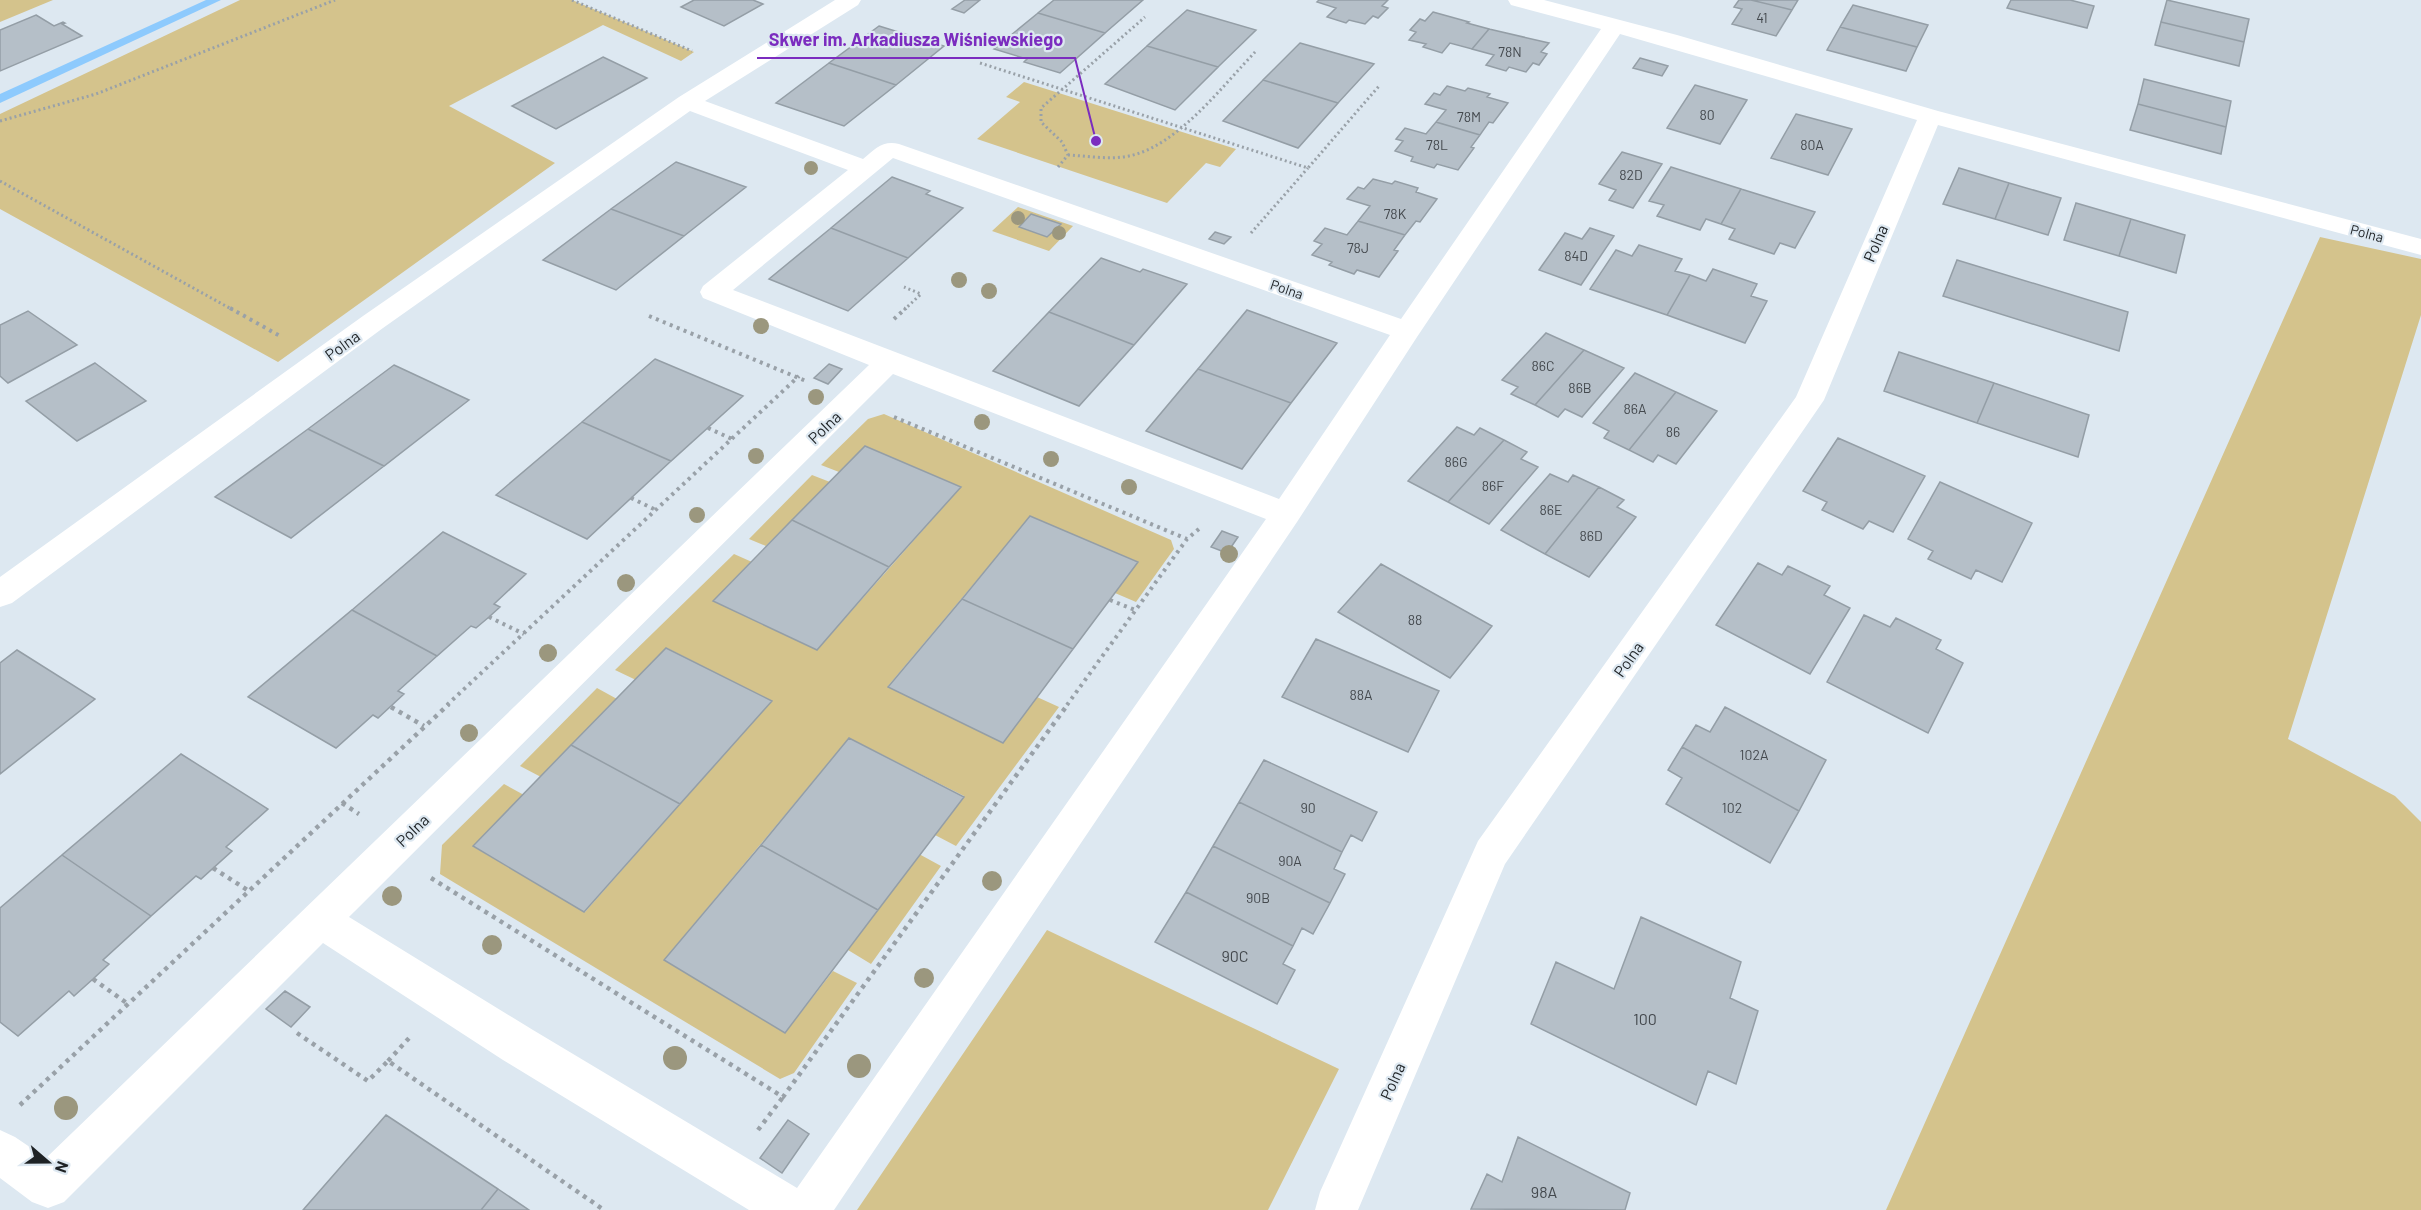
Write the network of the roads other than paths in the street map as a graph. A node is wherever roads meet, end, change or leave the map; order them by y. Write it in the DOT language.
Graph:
graph roads {
  1 [pos="850,0"];
  2 [pos="1519,0"];
  3 [pos="1614,26"];
  4 [pos="687,102"];
  5 [pos="1930,116"];
  6 [pos="865,168"];
  7 [pos="2421,247"];
  8 [pos="1407,331"];
  9 [pos="889,362"];
  10 [pos="1286,514"];
  11 [pos="0,594"];
  12 [pos="320,920"];
  13 [pos="0,1152"];
  14 [pos="1336,1208"];
  15 [pos="791,1210"];
  16 [pos="808,1210"];
  1 -- 4 [label="street, Polna"];
  2 -- 3 [label="street, Polna"];
  3 -- 5 [label="street, Polna"];
  3 -- 8 [label="street"];
  4 -- 6 [label="street"];
  4 -- 11 [label="street, Polna"];
  5 -- 7 [label="street, Polna"];
  5 -- 14 [label="street, Polna"];
  6 -- 8 [label="street, Polna"];
  6 -- 9 [label="street, Polna"];
  8 -- 10 [label="street"];
  9 -- 10 [label="street, Polna"];
  9 -- 12 [label="street, Polna"];
  10 -- 16 [label="street"];
  12 -- 13 [label="street, Polna"];
  12 -- 15 [label="street"];
}
